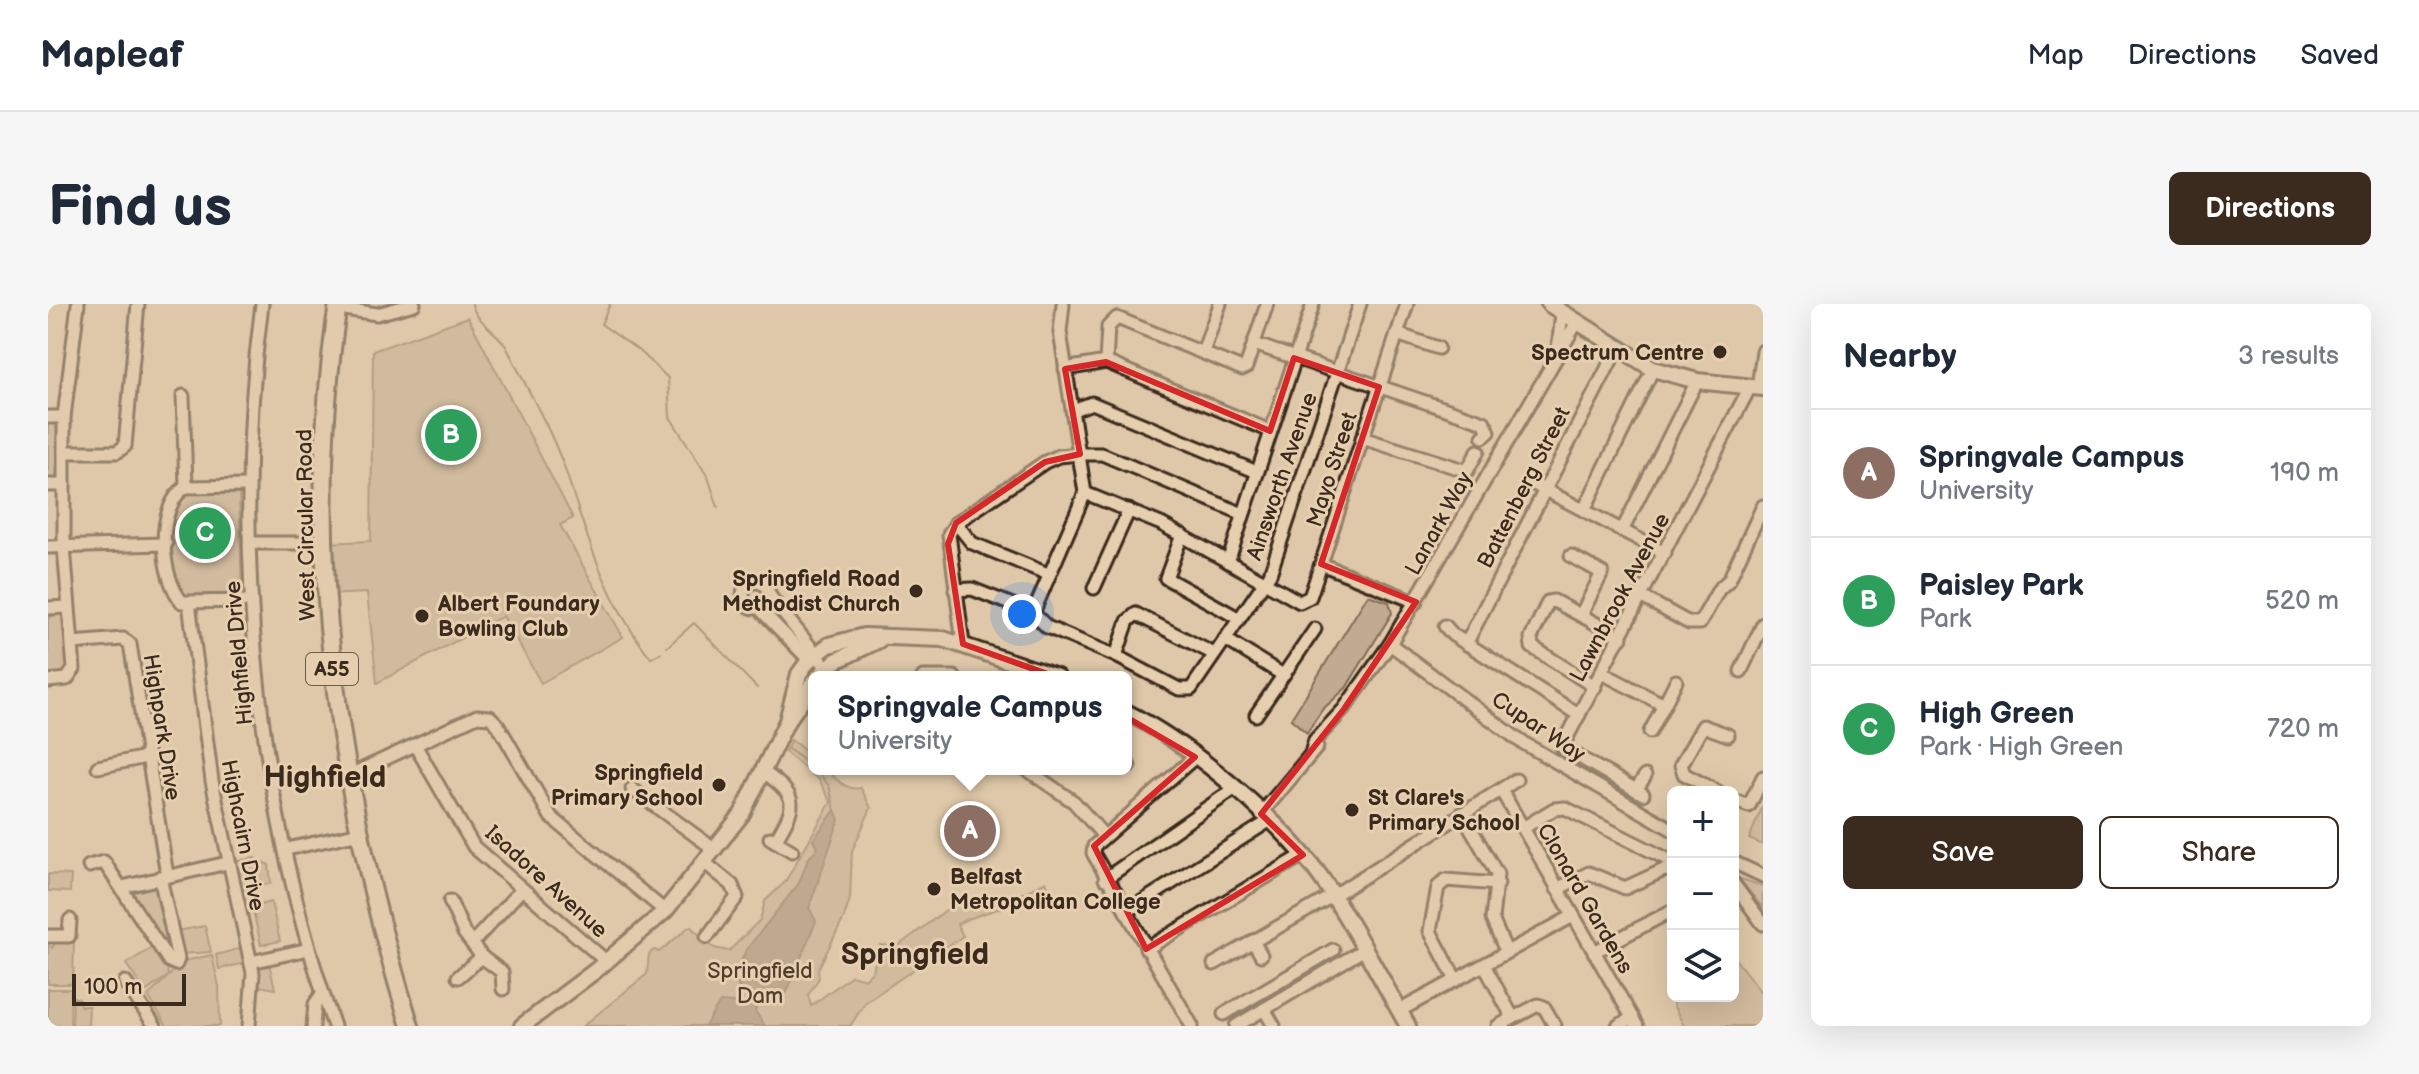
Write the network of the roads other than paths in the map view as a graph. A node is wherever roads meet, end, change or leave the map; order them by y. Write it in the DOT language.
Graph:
graph roads {
  1 [pos="78,304"];
  2 [pos="138,304"];
  3 [pos="262,304"];
  4 [pos="414,304"];
  5 [pos="1063,304"];
  6 [pos="1220,304"];
  7 [pos="1267,304"];
  8 [pos="1313,304"];
  9 [pos="1360,304"];
  10 [pos="1407,304"];
  11 [pos="338,306"];
  12 [pos="1556,308"];
  13 [pos="1577,322"];
  14 [pos="1397,334"];
  15 [pos="1254,344"];
  16 [pos="1438,348"];
  17 [pos="1617,349"];
  18 [pos="1763,351"];
  19 [pos="1203,352"];
  20 [pos="1557,354"];
  21 [pos="1294,358"];
  22 [pos="1106,362"];
  23 [pos="1065,369"];
  24 [pos="1653,369"];
  25 [pos="1337,373"];
  26 [pos="1697,381"];
  27 [pos="1379,387"];
  28 [pos="1757,388"];
  29 [pos="183,396"];
  30 [pos="1073,410"];
  31 [pos="48,417"];
  32 [pos="64,417"];
  33 [pos="1270,431"];
  34 [pos="1489,435"];
  35 [pos="1362,438"];
  36 [pos="64,452"];
  37 [pos="1080,454"];
  38 [pos="1477,459"];
  39 [pos="1257,472"];
  40 [pos="1530,482"];
  41 [pos="48,485"];
  42 [pos="64,485"];
  43 [pos="248,486"];
  44 [pos="186,487"];
  45 [pos="1545,490"];
  46 [pos="1085,493"];
  47 [pos="1763,506"];
  48 [pos="1129,510"];
  49 [pos="1584,510"];
  50 [pos="1243,514"];
  51 [pos="956,523"];
  52 [pos="1622,531"];
  53 [pos="1182,535"];
  54 [pos="250,543"];
  55 [pos="323,543"];
  56 [pos="166,544"];
  57 [pos="48,547"];
  58 [pos="64,547"];
  59 [pos="1665,553"];
  60 [pos="1571,556"];
  61 [pos="1228,562"];
  62 [pos="1321,564"];
  63 [pos="1048,574"];
  64 [pos="1265,582"];
  65 [pos="1112,586"];
  66 [pos="955,590"];
  67 [pos="769,595"];
  68 [pos="1642,597"];
  69 [pos="251,601"];
  70 [pos="1416,602"];
  71 [pos="189,603"];
  72 [pos="67,607"];
  73 [pos="48,608"];
  74 [pos="759,608"];
  75 [pos="1033,613"];
  76 [pos="1581,615"];
  77 [pos="1238,618"];
  78 [pos="1763,624"];
  79 [pos="1445,626"];
  80 [pos="894,637"];
  81 [pos="1621,637"];
  82 [pos="1225,639"];
  83 [pos="72,643"];
  84 [pos="963,644"];
  85 [pos="1390,644"];
  86 [pos="1466,644"];
  87 [pos="1322,645"];
  88 [pos="1214,654"];
  89 [pos="1116,656"];
  90 [pos="819,664"];
  91 [pos="1018,670"];
  92 [pos="1741,671"];
  93 [pos="1602,673"];
  94 [pos="1283,675"];
  95 [pos="48,681"];
  96 [pos="1676,681"];
  97 [pos="1595,687"];
  98 [pos="808,691"];
  99 [pos="1664,705"];
  100 [pos="1256,715"];
  101 [pos="1579,715"];
  102 [pos="1132,716"];
  103 [pos="787,721"];
  104 [pos="1650,732"];
  105 [pos="1728,735"];
  106 [pos="415,745"];
  107 [pos="146,757"];
  108 [pos="1195,757"];
  109 [pos="102,768"];
  110 [pos="765,773"];
  111 [pos="1035,775"];
  112 [pos="348,776"];
  113 [pos="1645,776"];
  114 [pos="1763,777"];
  115 [pos="1516,780"];
  116 [pos="1707,786"];
  117 [pos="632,789"];
  118 [pos="1234,789"];
  119 [pos="1501,790"];
  120 [pos="1739,802"];
  121 [pos="1462,813"];
  122 [pos="1265,818"];
  123 [pos="1667,827"];
  124 [pos="1523,828"];
  125 [pos="360,833"];
  126 [pos="1104,836"];
  127 [pos="287,849"];
  128 [pos="714,849"];
  129 [pos="792,851"];
  130 [pos="1303,855"];
  131 [pos="1667,859"];
  132 [pos="704,862"];
  133 [pos="227,863"];
  134 [pos="1739,865"];
  135 [pos="89,866"];
  136 [pos="1667,867"];
  137 [pos="163,876"];
  138 [pos="1763,876"];
  139 [pos="1105,879"];
  140 [pos="1498,884"];
  141 [pos="122,887"];
  142 [pos="1557,889"];
  143 [pos="521,890"];
  144 [pos="1739,891"];
  145 [pos="1332,895"];
  146 [pos="449,900"];
  147 [pos="665,911"];
  148 [pos="1126,912"];
  149 [pos="1667,913"];
  150 [pos="1573,916"];
  151 [pos="70,920"];
  152 [pos="1763,924"];
  153 [pos="715,927"];
  154 [pos="48,936"];
  155 [pos="707,937"];
  156 [pos="727,937"];
  157 [pos="1253,941"];
  158 [pos="472,943"];
  159 [pos="309,949"];
  160 [pos="1146,949"];
  161 [pos="1333,950"];
  162 [pos="1363,950"];
  163 [pos="1506,951"];
  164 [pos="1594,952"];
  165 [pos="1261,955"];
  166 [pos="482,957"];
  167 [pos="251,962"];
  168 [pos="607,962"];
  169 [pos="1214,964"];
  170 [pos="1307,965"];
  171 [pos="1484,965"];
  172 [pos="458,977"];
  173 [pos="1315,979"];
  174 [pos="1456,980"];
  175 [pos="125,982"];
  176 [pos="503,989"];
  177 [pos="322,994"];
  178 [pos="1264,1009"];
  179 [pos="1399,1011"];
  180 [pos="1224,1014"];
  181 [pos="1513,1018"];
  182 [pos="1635,1022"];
  183 [pos="155,1026"];
  184 [pos="249,1026"];
  185 [pos="313,1026"];
  186 [pos="334,1026"];
  187 [pos="410,1026"];
  188 [pos="522,1026"];
  189 [pos="1192,1026"];
  190 [pos="1236,1026"];
  191 [pos="1274,1026"];
  192 [pos="1408,1026"];
  193 [pos="1498,1026"];
  194 [pos="1555,1026"];
  195 [pos="1618,1026"];
  1 -- 32 [label="street"];
  2 -- 36 [label="street"];
  3 -- 43 [label="street, Highfield Drive"];
  4 -- 11 [label="street"];
  5 -- 23 [label="street"];
  6 -- 19 [label="street"];
  7 -- 15 [label="street"];
  8 -- 21 [label="street"];
  9 -- 25 [label="street, Ainsworth Avenue"];
  10 -- 14 [label="street, Mayo Street"];
  11 -- 55 [label="highway, West Circular Road / A55"];
  12 -- 13 [label="main road"];
  12 -- 20 [label="street"];
  13 -- 17 [label="main road"];
  13 -- 20 [label="street, Lanark Way"];
  14 -- 16 [label="street"];
  14 -- 27 [label="street, Mayo Street"];
  15 -- 19 [label="street"];
  15 -- 21 [label="street"];
  17 -- 24 [label="main road"];
  17 -- 45 [label="street, Battenberg Street"];
  18 -- 28 [label="street, Lawnbrook Avenue"];
  19 -- 22 [label="street"];
  20 -- 70 [label="street, Lanark Way"];
  21 -- 25 [label="street"];
  21 -- 33 [label="street"];
  22 -- 23 [label="street"];
  22 -- 33 [label="street"];
  23 -- 30 [label="street"];
  24 -- 26 [label="main road"];
  24 -- 49 [label="street"];
  25 -- 27 [label="street"];
  25 -- 64 [label="street, Ainsworth Avenue"];
  26 -- 28 [label="main road"];
  26 -- 52 [label="street"];
  27 -- 34 [label="street"];
  27 -- 35 [label="street, Mayo Street"];
  28 -- 59 [label="street, Lawnbrook Avenue"];
  29 -- 44 [label="street"];
  30 -- 37 [label="street"];
  30 -- 39 [label="street"];
  31 -- 32 [label="street"];
  32 -- 36 [label="street"];
  33 -- 39 [label="street"];
  35 -- 38 [label="street"];
  35 -- 62 [label="street, Mayo Street"];
  36 -- 42 [label="street"];
  37 -- 46 [label="street"];
  37 -- 50 [label="street"];
  37 -- 51 [label="street"];
  39 -- 50 [label="street"];
  40 -- 45 [label="street"];
  41 -- 42 [label="street"];
  42 -- 58 [label="street"];
  43 -- 44 [label="street"];
  43 -- 54 [label="street, Highfield Drive"];
  44 -- 56 [label="street"];
  45 -- 49 [label="street"];
  45 -- 86 [label="street, Battenberg Street"];
  46 -- 48 [label="street"];
  46 -- 63 [label="street"];
  47 -- 68 [label="street"];
  48 -- 53 [label="street"];
  48 -- 65 [label="street"];
  49 -- 52 [label="street"];
  50 -- 61 [label="street"];
  51 -- 63 [label="street"];
  51 -- 66 [label="street"];
  52 -- 59 [label="street"];
  53 -- 61 [label="street"];
  53 -- 77 [label="street"];
  54 -- 55 [label="street"];
  54 -- 69 [label="street, Highfield Drive"];
  55 -- 112 [label="highway, West Circular Road / A55"];
  56 -- 58 [label="street"];
  56 -- 71 [label="street"];
  57 -- 58 [label="street"];
  58 -- 72 [label="street"];
  59 -- 68 [label="street, Lawnbrook Avenue"];
  60 -- 76 [label="street"];
  61 -- 64 [label="street"];
  62 -- 64 [label="street, Mayo Street"];
  62 -- 70 [label="street"];
  63 -- 75 [label="street"];
  64 -- 77 [label="street, Ainsworth Avenue"];
  66 -- 75 [label="street"];
  66 -- 84 [label="street"];
  67 -- 74 [label="street"];
  67 -- 74 [label="street"];
  67 -- 90 [label="street"];
  68 -- 81 [label="street, Lawnbrook Avenue"];
  69 -- 71 [label="street"];
  69 -- 127 [label="street, Highfield Drive"];
  70 -- 85 [label="street, Lanark Way"];
  71 -- 133 [label="street, Highcairn Drive"];
  72 -- 73 [label="street"];
  72 -- 83 [label="street"];
  74 -- 90 [label="street"];
  75 -- 89 [label="street"];
  76 -- 81 [label="street"];
  76 -- 97 [label="street"];
  77 -- 82 [label="street, Ainsworth Avenue"];
  78 -- 92 [label="street"];
  79 -- 86 [label="street"];
  80 -- 84 [label="main road"];
  80 -- 90 [label="main road"];
  80 -- 90 [label="main road"];
  81 -- 93 [label="street, Lawnbrook Avenue"];
  82 -- 88 [label="street, Ainsworth Avenue"];
  82 -- 94 [label="street"];
  83 -- 95 [label="street"];
  83 -- 107 [label="street, Highpark Drive"];
  84 -- 91 [label="main road"];
  85 -- 122 [label="street, Lanark Way"];
  85 -- 123 [label="street, Cupar Way"];
  86 -- 101 [label="street"];
  87 -- 94 [label="street"];
  88 -- 89 [label="street, Ainsworth Avenue"];
  88 -- 89 [label="street"];
  90 -- 103 [label="main road"];
  93 -- 97 [label="street, Lawnbrook Avenue"];
  93 -- 99 [label="street"];
  94 -- 100 [label="street"];
  96 -- 99 [label="street"];
  97 -- 101 [label="street, Lawnbrook Avenue"];
  98 -- 103 [label="main road"];
  99 -- 104 [label="street"];
  101 -- 113 [label="street, Lawnbrook Avenue"];
  102 -- 108 [label="main road"];
  103 -- 110 [label="main road"];
  105 -- 116 [label="street"];
  106 -- 112 [label="street"];
  106 -- 143 [label="street, Isadore Avenue"];
  106 -- 147 [label="street"];
  107 -- 109 [label="street"];
  107 -- 137 [label="street, Highpark Drive"];
  108 -- 118 [label="main road"];
  108 -- 126 [label="street"];
  110 -- 128 [label="main road"];
  110 -- 129 [label="street"];
  111 -- 126 [label="street"];
  112 -- 125 [label="highway, West Circular Road / A55"];
  114 -- 120 [label="street"];
  115 -- 119 [label="street"];
  117 -- 128 [label="street"];
  118 -- 122 [label="main road"];
  118 -- 139 [label="street"];
  119 -- 121 [label="street"];
  119 -- 124 [label="street, Clonard Gardens"];
  121 -- 140 [label="street"];
  121 -- 145 [label="street"];
  122 -- 130 [label="main road"];
  122 -- 148 [label="street, Lanark Way"];
  124 -- 131 [label="street"];
  124 -- 142 [label="street, Clonard Gardens"];
  125 -- 127 [label="street"];
  125 -- 187 [label="highway, West Circular Road / A55"];
  126 -- 139 [label="street"];
  127 -- 159 [label="street, Highfield Drive"];
  128 -- 132 [label="main road"];
  130 -- 145 [label="main road"];
  130 -- 160 [label="street"];
  132 -- 147 [label="main road"];
  132 -- 153 [label="street"];
  133 -- 137 [label="street"];
  133 -- 167 [label="street, Highcairn Drive"];
  134 -- 138 [label="street"];
  135 -- 141 [label="street"];
  136 -- 142 [label="street"];
  137 -- 141 [label="street"];
  137 -- 141 [label="street, Highpark Drive"];
  139 -- 148 [label="street"];
  140 -- 163 [label="street"];
  140 -- 174 [label="street"];
  142 -- 150 [label="street, Clonard Gardens"];
  143 -- 158 [label="street"];
  143 -- 168 [label="street, Isadore Avenue"];
  144 -- 152 [label="street"];
  145 -- 157 [label="street"];
  145 -- 162 [label="main road"];
  146 -- 158 [label="street"];
  147 -- 168 [label="main road"];
  148 -- 160 [label="street"];
  149 -- 164 [label="street"];
  150 -- 163 [label="street"];
  150 -- 164 [label="street, Clonard Gardens"];
  151 -- 154 [label="street"];
  153 -- 155 [label="street"];
  153 -- 156 [label="street"];
  157 -- 165 [label="street"];
  157 -- 169 [label="street"];
  158 -- 166 [label="street"];
  159 -- 167 [label="street"];
  159 -- 177 [label="street, Highfield Drive"];
  160 -- 189 [label="street"];
  161 -- 170 [label="street"];
  162 -- 173 [label="street"];
  162 -- 179 [label="main road"];
  163 -- 171 [label="street"];
  164 -- 182 [label="street, Clonard Gardens"];
  166 -- 172 [label="street"];
  166 -- 176 [label="street"];
  167 -- 184 [label="street, Highcairn Drive"];
  168 -- 188 [label="main road"];
  170 -- 173 [label="street"];
  170 -- 180 [label="street"];
  171 -- 174 [label="street"];
  171 -- 181 [label="street"];
  173 -- 178 [label="street"];
  174 -- 179 [label="street"];
  175 -- 183 [label="street"];
  177 -- 185 [label="street"];
  177 -- 186 [label="street, Highfield Drive"];
  178 -- 190 [label="street"];
  178 -- 191 [label="street"];
  179 -- 192 [label="main road"];
  181 -- 193 [label="street"];
  181 -- 194 [label="street"];
  182 -- 195 [label="street"];
}
